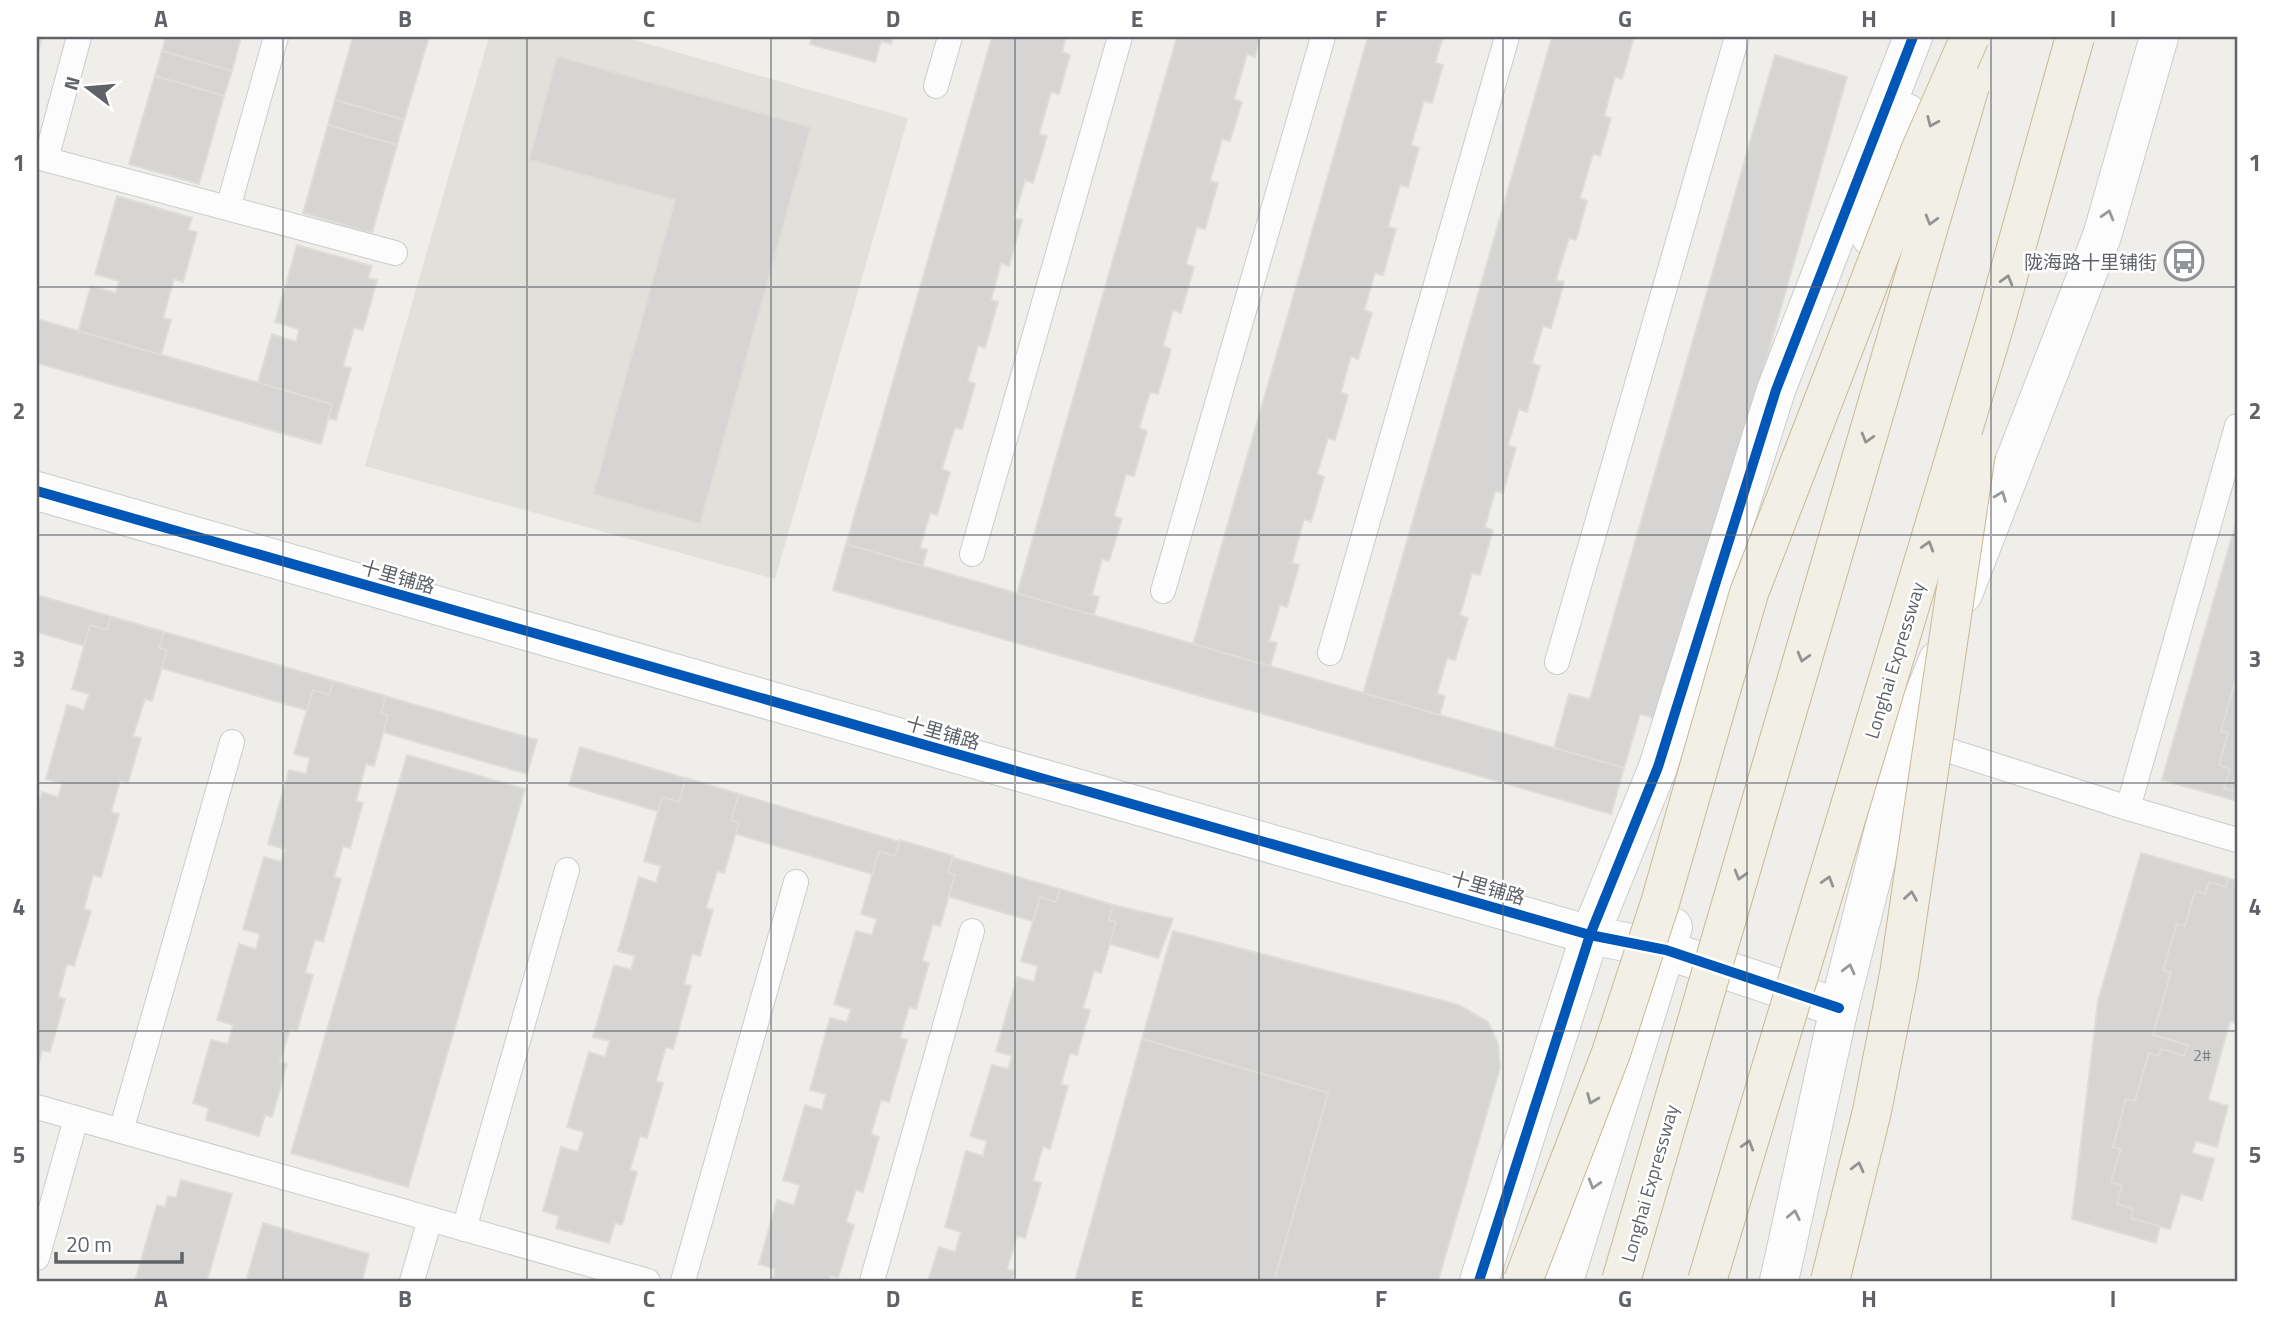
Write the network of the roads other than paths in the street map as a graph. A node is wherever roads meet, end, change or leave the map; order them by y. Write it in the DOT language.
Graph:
graph roads {
  1 [pos="79,37"];
  2 [pos="276,37"];
  3 [pos="950,37"];
  4 [pos="1120,37"];
  5 [pos="1323,37"];
  6 [pos="1507,37"];
  7 [pos="1737,37"];
  8 [pos="1913,37"];
  9 [pos="1929,37"];
  10 [pos="1970,37"];
  11 [pos="1984,37"];
  12 [pos="2076,37"];
  13 [pos="2159,37"];
  14 [pos="936,86"];
  15 [pos="41,158"];
  16 [pos="229,208"];
  17 [pos="395,253"];
  18 [pos="1994,327"];
  19 [pos="2237,426"];
  20 [pos="37,491"];
  21 [pos="972,554"];
  22 [pos="1163,592"];
  23 [pos="1330,653"];
  24 [pos="1557,662"];
  25 [pos="1908,738"];
  26 [pos="232,742"];
  27 [pos="2128,808"];
  28 [pos="2237,840"];
  29 [pos="567,870"];
  30 [pos="796,882"];
  31 [pos="972,931"];
  32 [pos="1590,935"];
  33 [pos="1666,950"];
  34 [pos="1839,1008"];
  35 [pos="37,1107"];
  36 [pos="76,1119"];
  37 [pos="121,1131"];
  38 [pos="430,1219"];
  39 [pos="464,1229"];
  40 [pos="37,1258"];
  41 [pos="593,1274"];
  42 [pos="412,1281"];
  43 [pos="648,1281"];
  44 [pos="683,1281"];
  45 [pos="872,1281"];
  46 [pos="1479,1281"];
  47 [pos="1522,1281"];
  48 [pos="1564,1281"];
  49 [pos="1621,1281"];
  50 [pos="1707,1281"];
  51 [pos="1779,1281"];
  52 [pos="1830,1281"];
  1 -- 15 [label="lane"];
  2 -- 16 [label="lane"];
  3 -- 14 [label="lane"];
  4 -- 21 [label="lane"];
  5 -- 22 [label="lane"];
  6 -- 23 [label="lane"];
  7 -- 24 [label="lane"];
  8 -- 32 [label="street"];
  9 -- 33 [label="street"];
  10 -- 47 [label="highway, one-way, bridge"];
  11 -- 49 [label="highway, Longhai Expressway, one-way, bridge"];
  18 -- 12 [label="highway, Longhai Expressway, one-way, bridge"];
  25 -- 13 [label="street, one-way"];
  15 -- 16 [label="lane"];
  16 -- 17 [label="lane"];
  50 -- 18 [label="highway, Longhai Expressway, one-way, bridge"];
  52 -- 18 [label="highway, one-way, bridge"];
  19 -- 27 [label="lane"];
  20 -- 32 [label="street, 十里铺路"];
  25 -- 27 [label="lane"];
  34 -- 25 [label="street, one-way"];
  26 -- 37 [label="lane"];
  27 -- 28 [label="lane"];
  29 -- 39 [label="lane"];
  30 -- 44 [label="lane"];
  31 -- 45 [label="lane"];
  32 -- 33 [label="street, 十里铺路"];
  32 -- 46 [label="street"];
  33 -- 34 [label="street, 十里铺路"];
  33 -- 48 [label="street, one-way"];
  51 -- 34 [label="street, one-way"];
  35 -- 36 [label="lane"];
  36 -- 37 [label="lane"];
  36 -- 40 [label="lane"];
  37 -- 38 [label="lane"];
  38 -- 39 [label="lane"];
  38 -- 42 [label="lane"];
  39 -- 41 [label="lane"];
  41 -- 43 [label="lane"];
}
